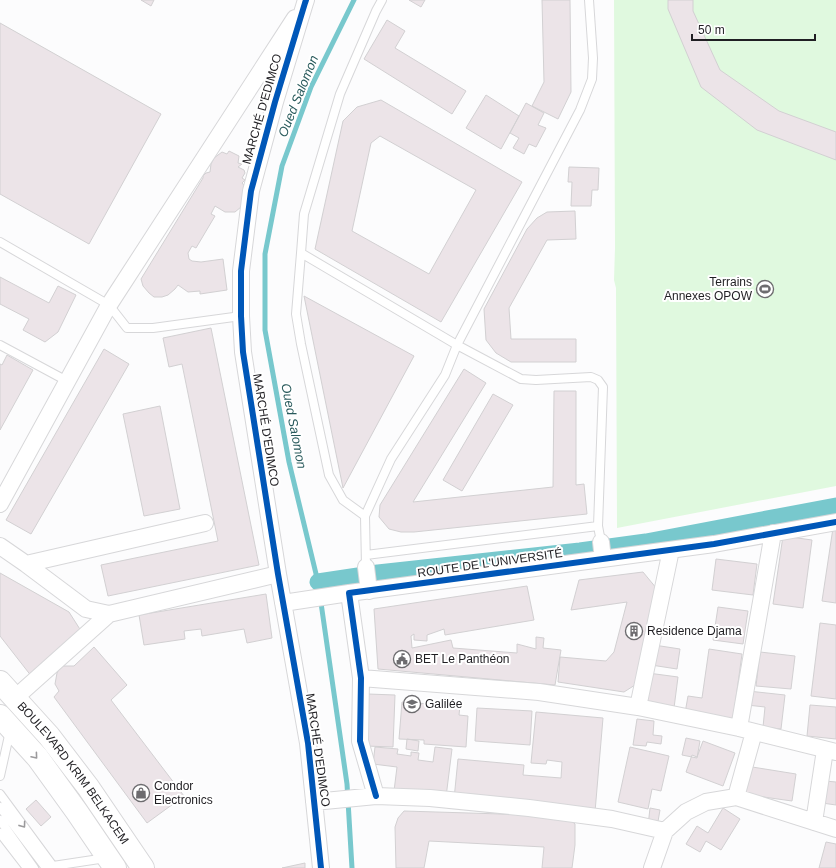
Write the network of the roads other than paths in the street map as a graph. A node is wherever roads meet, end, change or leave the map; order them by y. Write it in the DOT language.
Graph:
graph roads {
  1 [pos="382,0"];
  2 [pos="589,0"];
  3 [pos="306,2"];
  4 [pos="0,242"];
  5 [pos="302,253"];
  6 [pos="109,305"];
  7 [pos="241,316"];
  8 [pos="0,345"];
  9 [pos="457,345"];
  10 [pos="67,382"];
  11 [pos="0,504"];
  12 [pos="365,516"];
  13 [pos="836,522"];
  14 [pos="205,523"];
  15 [pos="598,526"];
  16 [pos="773,533"];
  17 [pos="600,542"];
  18 [pos="0,546"];
  19 [pos="671,550"];
  20 [pos="603,559"];
  21 [pos="366,561"];
  22 [pos="26,564"];
  23 [pos="278,574"];
  24 [pos="369,589"];
  25 [pos="349,593"];
  26 [pos="283,603"];
  27 [pos="109,614"];
  28 [pos="361,678"];
  29 [pos="0,682"];
  30 [pos="15,698"];
  31 [pos="638,708"];
  32 [pos="6,722"];
  33 [pos="739,728"];
  34 [pos="754,732"];
  35 [pos="831,751"];
  36 [pos="0,776"];
  37 [pos="0,794"];
  38 [pos="371,797"];
  39 [pos="736,797"];
  40 [pos="319,802"];
  41 [pos="0,807"];
  42 [pos="0,820"];
  43 [pos="814,822"];
  44 [pos="836,829"];
  45 [pos="665,831"];
  46 [pos="0,833"];
  47 [pos="111,863"];
  48 [pos="50,867"];
  49 [pos="27,868"];
  50 [pos="34,868"];
  51 [pos="143,868"];
  52 [pos="321,868"];
  53 [pos="652,868"];
  1 -- 5 [label="lane"];
  2 -- 9 [label="lane"];
  3 -- 6 [label="street"];
  3 -- 7 [label="street, MARCHÉ D'EDIMCO"];
  4 -- 6 [label="lane"];
  5 -- 9 [label="lane"];
  5 -- 12 [label="lane"];
  6 -- 7 [label="lane"];
  6 -- 10 [label="street"];
  7 -- 23 [label="street, MARCHÉ D'EDIMCO"];
  8 -- 10 [label="lane"];
  9 -- 12 [label="lane"];
  9 -- 15 [label="lane"];
  10 -- 11 [label="street"];
  12 -- 21 [label="lane"];
  13 -- 16 [label="street, ROUTE DE L'UNIVERSITÉ"];
  14 -- 22 [label="street"];
  15 -- 17 [label="lane"];
  15 -- 21 [label="lane"];
  16 -- 19 [label="street, ROUTE DE L'UNIVERSITÉ"];
  16 -- 33 [label="street"];
  17 -- 20 [label="street"];
  18 -- 22 [label="street"];
  19 -- 20 [label="street, ROUTE DE L'UNIVERSITÉ"];
  19 -- 31 [label="street"];
  20 -- 24 [label="street, ROUTE DE L'UNIVERSITÉ"];
  21 -- 24 [label="street"];
  22 -- 27 [label="street"];
  23 -- 26 [label="street, MARCHÉ D'EDIMCO"];
  23 -- 27 [label="street"];
  24 -- 25 [label="street, ROUTE DE L'UNIVERSITÉ"];
  25 -- 26 [label="street, ROUTE DE L'UNIVERSITÉ"];
  25 -- 28 [label="street"];
  26 -- 40 [label="street, MARCHÉ D'EDIMCO"];
  27 -- 30 [label="street"];
  28 -- 31 [label="street"];
  28 -- 38 [label="street"];
  29 -- 30 [label="main road, BOULEVARD KRIM BELKACEM"];
  30 -- 51 [label="main road, BOULEVARD KRIM BELKACEM"];
  31 -- 33 [label="street"];
  32 -- 36 [label="lane"];
  32 -- 47 [label="main road, BOULEVARD KRIM BELKACEM, one-way"];
  33 -- 34 [label="street"];
  34 -- 35 [label="street"];
  34 -- 39 [label="street"];
  35 -- 43 [label="street"];
  37 -- 48 [label="lane, one-way"];
  38 -- 40 [label="street"];
  38 -- 45 [label="street"];
  39 -- 43 [label="street"];
  39 -- 45 [label="street"];
  40 -- 52 [label="street, MARCHÉ D'EDIMCO"];
  41 -- 48 [label="lane"];
  42 -- 50 [label="lane"];
  43 -- 44 [label="street"];
  45 -- 53 [label="street"];
  46 -- 49 [label="lane"];
  47 -- 48 [label="lane"];
}
